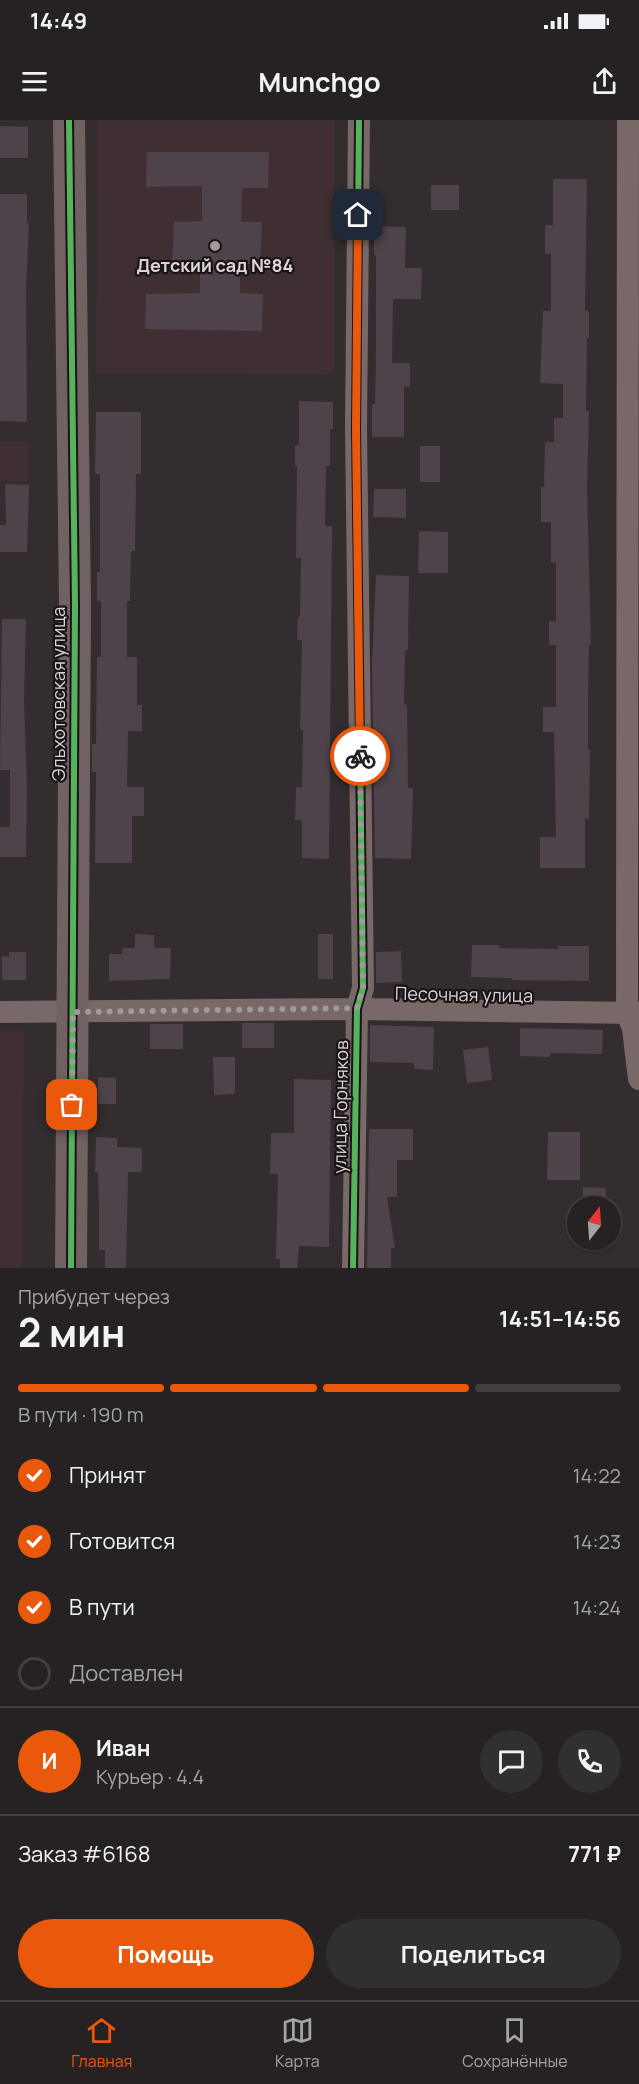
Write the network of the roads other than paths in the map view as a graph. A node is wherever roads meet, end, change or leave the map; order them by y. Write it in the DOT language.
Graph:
graph roads {
  1 [pos="69,120"];
  2 [pos="359,120"];
  3 [pos="628,120"];
  4 [pos="357,1008"];
  5 [pos="0,1012"];
  6 [pos="73,1012"];
  7 [pos="633,1013"];
  8 [pos="639,1079"];
  9 [pos="71,1268"];
  10 [pos="353,1268"];
  1 -- 6 [label="street, Эльхотовская улица"];
  2 -- 4 [label="street, улица Горняков"];
  3 -- 7 [label="street"];
  4 -- 6 [label="street, Песочная улица"];
  4 -- 7 [label="street, Песочная улица"];
  4 -- 10 [label="street, улица Горняков"];
  5 -- 6 [label="street, Песочная улица"];
  6 -- 9 [label="street, Эльхотовская улица"];
  7 -- 8 [label="street"];
}
